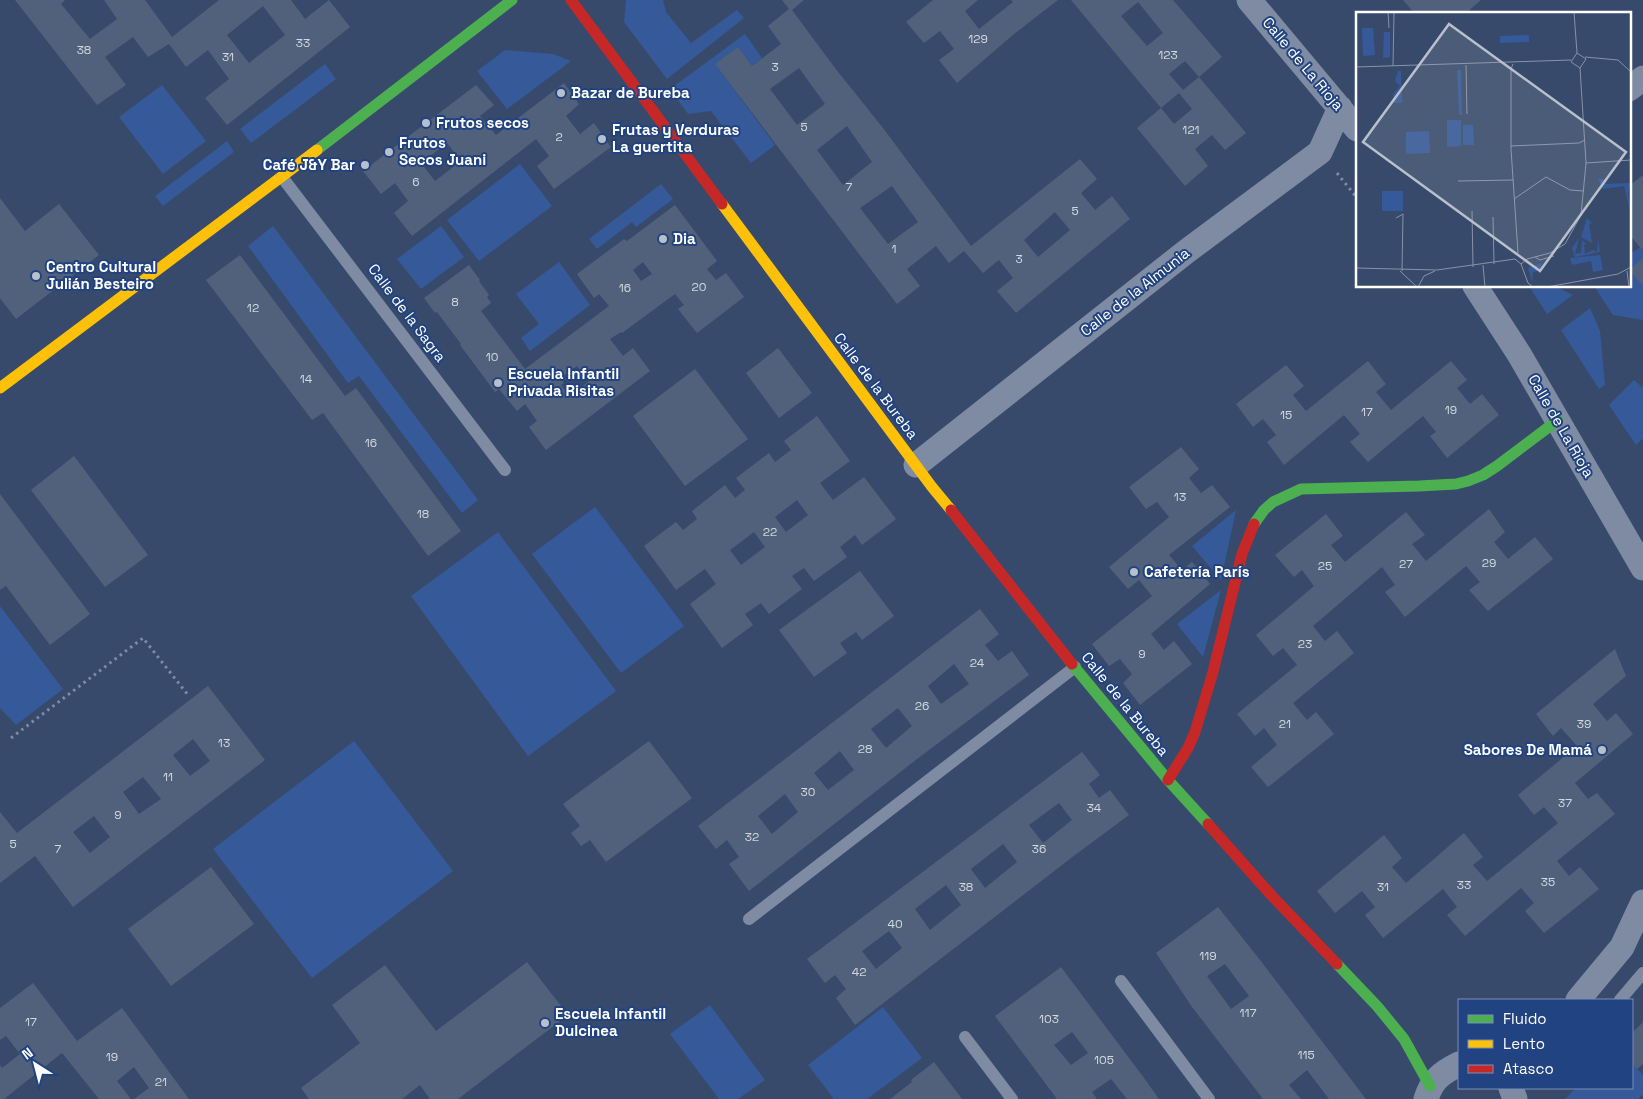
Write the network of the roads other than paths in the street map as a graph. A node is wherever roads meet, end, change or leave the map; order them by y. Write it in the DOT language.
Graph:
graph roads {
  1 [pos="512,0"];
  2 [pos="571,0"];
  3 [pos="1249,0"];
  4 [pos="1643,78"];
  5 [pos="1630,88"];
  6 [pos="1340,108"];
  7 [pos="1356,127"];
  8 [pos="282,177"];
  9 [pos="1477,288"];
  10 [pos="0,388"];
  11 [pos="1558,420"];
  12 [pos="916,465"];
  13 [pos="505,470"];
  14 [pos="1643,568"];
  15 [pos="1074,667"];
  16 [pos="1168,780"];
  17 [pos="1643,902"];
  18 [pos="749,919"];
  19 [pos="1643,973"];
  20 [pos="1121,981"];
  21 [pos="1579,999"];
  22 [pos="1621,999"];
  23 [pos="966,1037"];
  24 [pos="1458,1064"];
  25 [pos="1428,1092"];
  26 [pos="1012,1099"];
  27 [pos="1209,1099"];
  1 -- 8 [label="street"];
  2 -- 12 [label="street, Calle de la Bureba"];
  3 -- 6 [label="street, Calle de La Rioja"];
  4 -- 5 [label="street"];
  6 -- 7 [label="street, Calle de La Rioja"];
  6 -- 12 [label="street, Calle de la Almunia"];
  8 -- 10 [label="street"];
  8 -- 13 [label="lane, Calle de la Sagra"];
  9 -- 11 [label="street, Calle de La Rioja"];
  11 -- 14 [label="street, Calle de La Rioja"];
  11 -- 16 [label="street, Calle de la Bureba"];
  12 -- 15 [label="street, Calle de la Bureba"];
  15 -- 16 [label="street, Calle de la Bureba"];
  15 -- 18 [label="lane"];
  16 -- 25 [label="street, Calle de la Bureba"];
  17 -- 21 [label="street"];
  19 -- 22 [label="lane"];
  20 -- 27 [label="lane"];
  23 -- 26 [label="lane"];
  24 -- 25 [label="street"];
}
